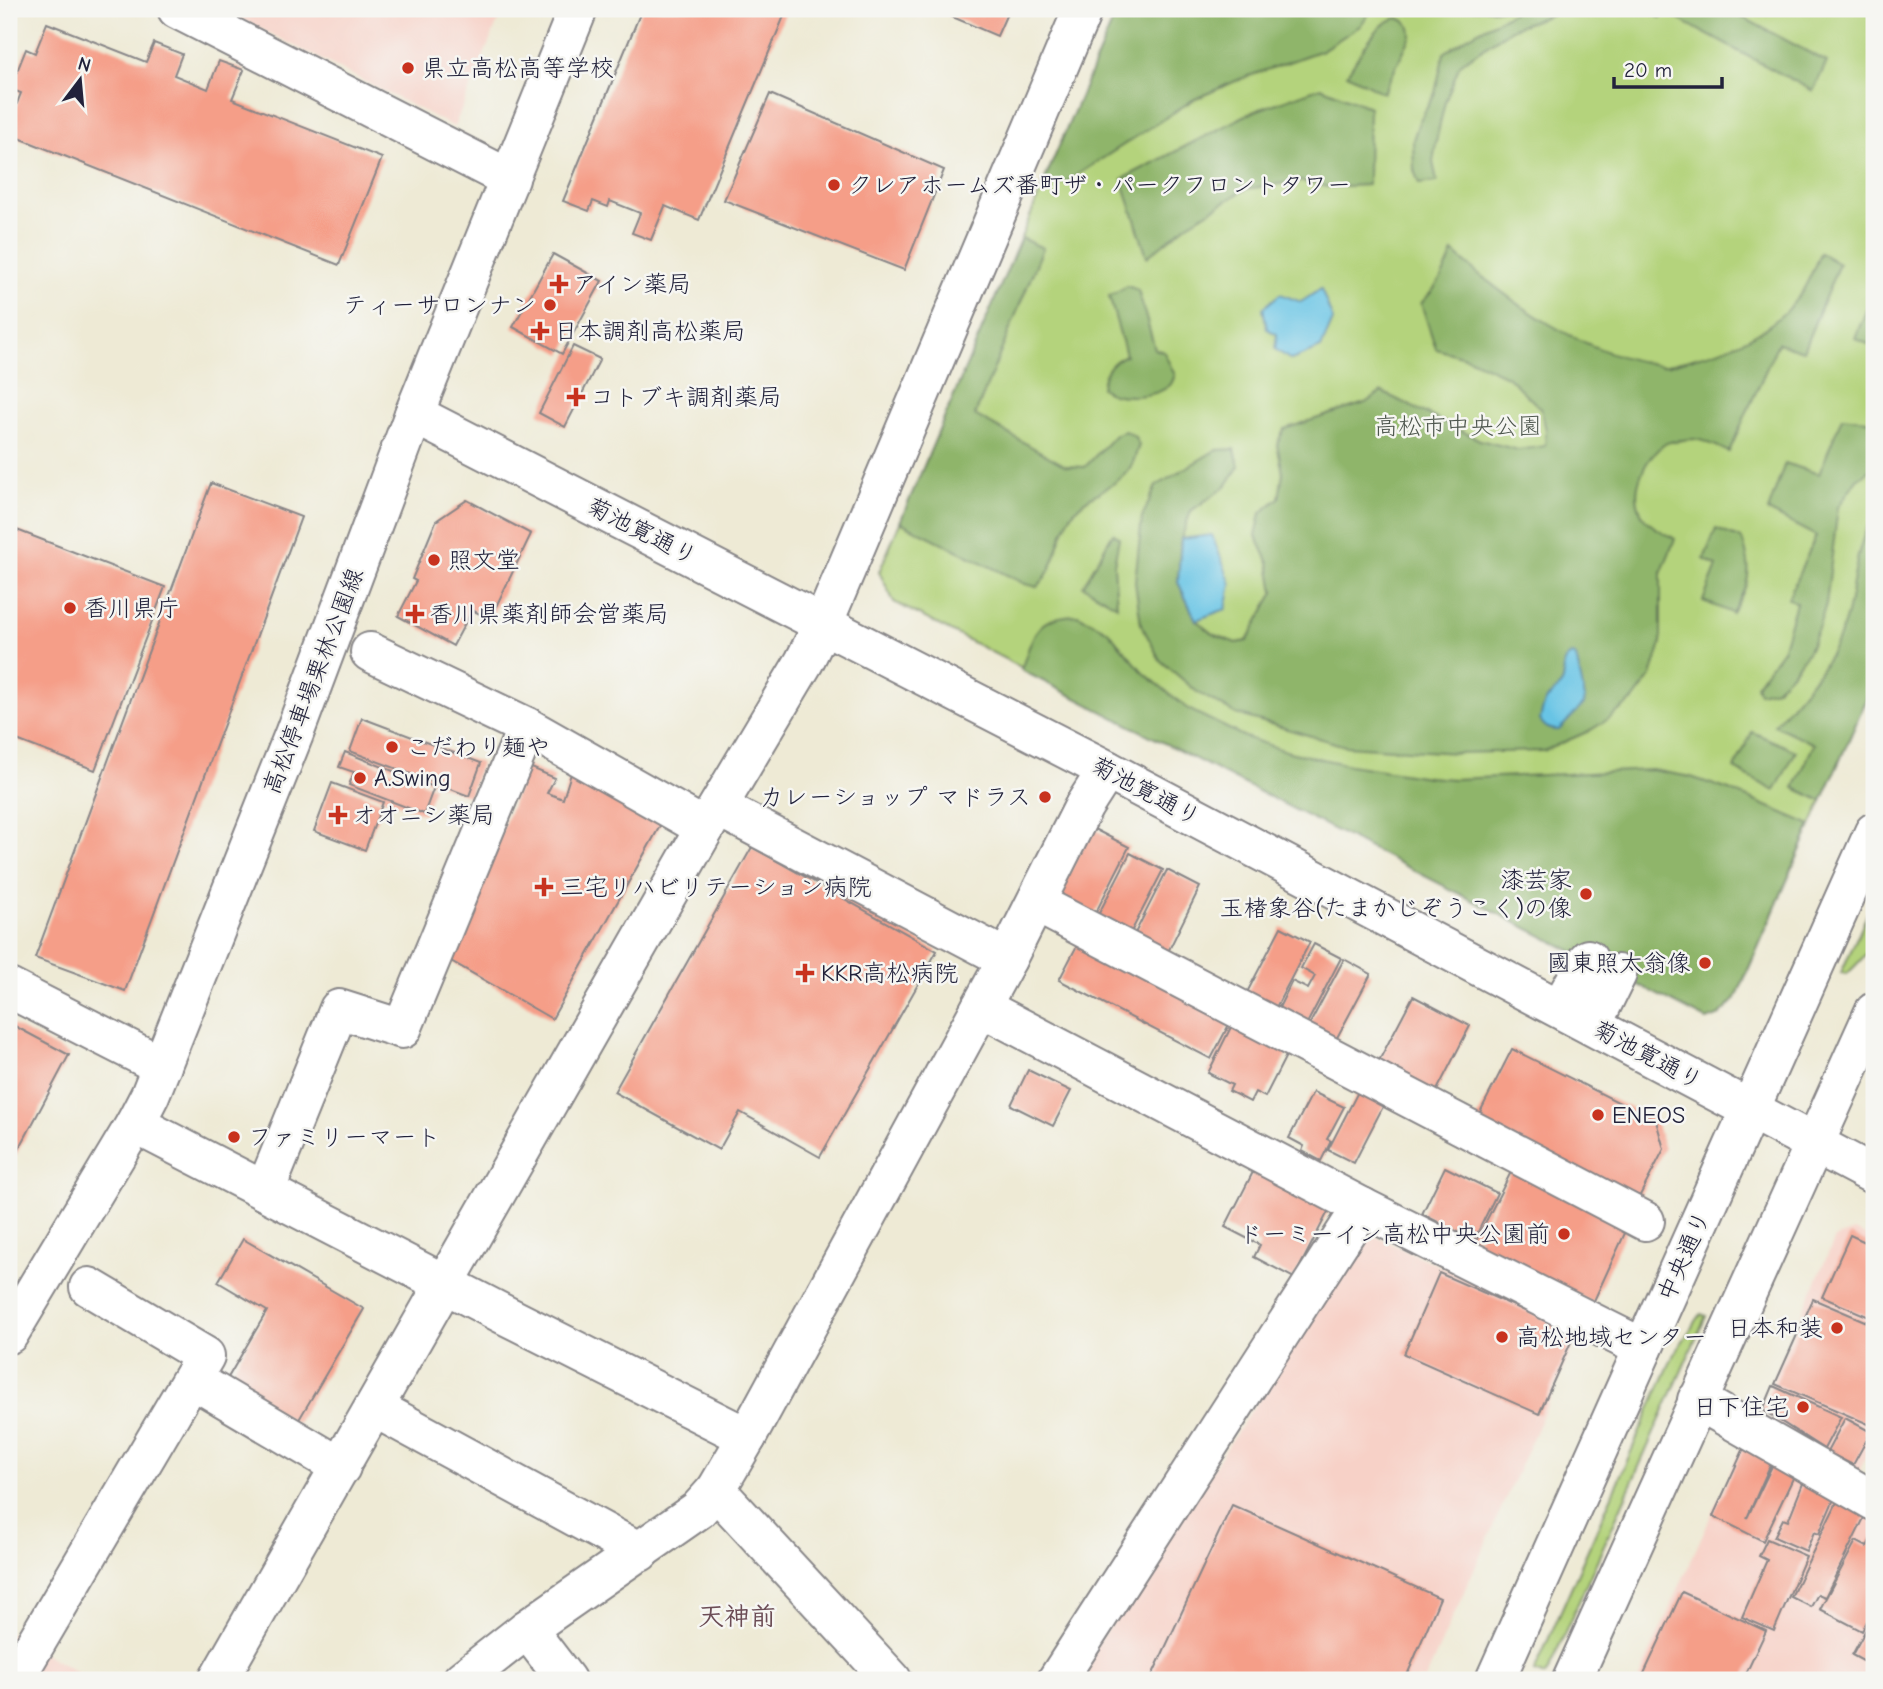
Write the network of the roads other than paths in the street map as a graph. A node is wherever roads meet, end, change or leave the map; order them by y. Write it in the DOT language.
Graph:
graph roads {
  1 [pos="177,9"];
  2 [pos="578,9"];
  3 [pos="1083,9"];
  4 [pos="510,179"];
  5 [pos="414,414"];
  6 [pos="822,624"];
  7 [pos="370,652"];
  8 [pos="527,727"];
  9 [pos="1107,770"];
  10 [pos="712,818"];
  11 [pos="1874,832"];
  12 [pos="1036,903"];
  13 [pos="1007,959"];
  14 [pos="1602,967"];
  15 [pos="9,988"];
  16 [pos="981,1007"];
  17 [pos="1874,1012"];
  18 [pos="1576,1017"];
  19 [pos="162,1066"];
  20 [pos="1751,1109"];
  21 [pos="135,1124"];
  22 [pos="1816,1142"];
  23 [pos="1874,1175"];
  24 [pos="265,1191"];
  25 [pos="1362,1207"];
  26 [pos="1645,1221"];
  27 [pos="445,1283"];
  28 [pos="89,1287"];
  29 [pos="9,1334"];
  30 [pos="1643,1348"];
  31 [pos="192,1379"];
  32 [pos="1697,1400"];
  33 [pos="375,1408"];
  34 [pos="747,1437"];
  35 [pos="341,1467"];
  36 [pos="716,1490"];
  37 [pos="1874,1501"];
  38 [pos="640,1552"];
  39 [pos="527,1629"];
  40 [pos="14,1680"];
  41 [pos="218,1680"];
  42 [pos="462,1680"];
  43 [pos="566,1680"];
  44 [pos="892,1680"];
  45 [pos="1057,1680"];
  46 [pos="1494,1680"];
  47 [pos="1572,1680"];
  1 -- 4 [label="main road"];
  2 -- 4 [label="main road, 高松停車場栗林公園線"];
  3 -- 6 [label="main road"];
  4 -- 5 [label="main road, 高松停車場栗林公園線"];
  5 -- 6 [label="main road, 菊池寛通り"];
  5 -- 19 [label="main road, 高松停車場栗林公園線"];
  6 -- 9 [label="main road, 菊池寛通り"];
  6 -- 10 [label="main road"];
  7 -- 8 [label="main road"];
  8 -- 10 [label="main road"];
  8 -- 24 [label="main road"];
  9 -- 12 [label="main road"];
  9 -- 18 [label="main road, 菊池寛通り"];
  10 -- 13 [label="main road"];
  10 -- 27 [label="main road"];
  11 -- 20 [label="main road, 中央通り"];
  12 -- 13 [label="main road"];
  12 -- 26 [label="main road"];
  13 -- 16 [label="main road"];
  14 -- 18 [label="main road"];
  15 -- 19 [label="main road"];
  16 -- 25 [label="main road"];
  16 -- 34 [label="main road"];
  17 -- 22 [label="main road"];
  18 -- 20 [label="main road, 菊池寛通り"];
  19 -- 21 [label="main road, 高松停車場栗林公園線"];
  20 -- 22 [label="main road, 菊池寛通り"];
  20 -- 30 [label="main road, 中央通り"];
  21 -- 24 [label="main road"];
  21 -- 29 [label="main road, 高松停車場栗林公園線"];
  22 -- 23 [label="main road, 菊池寛通り"];
  22 -- 32 [label="main road"];
  24 -- 27 [label="main road"];
  25 -- 30 [label="main road"];
  25 -- 45 [label="main road"];
  27 -- 33 [label="main road"];
  27 -- 34 [label="main road"];
  28 -- 31 [label="main road"];
  30 -- 46 [label="main road, 中央通り"];
  31 -- 35 [label="main road"];
  31 -- 40 [label="main road"];
  32 -- 37 [label="main road"];
  32 -- 47 [label="main road"];
  33 -- 35 [label="main road"];
  33 -- 38 [label="main road"];
  34 -- 36 [label="main road"];
  35 -- 41 [label="main road"];
  36 -- 38 [label="main road"];
  36 -- 44 [label="main road"];
  38 -- 39 [label="main road"];
  39 -- 42 [label="main road"];
  39 -- 43 [label="main road"];
}
